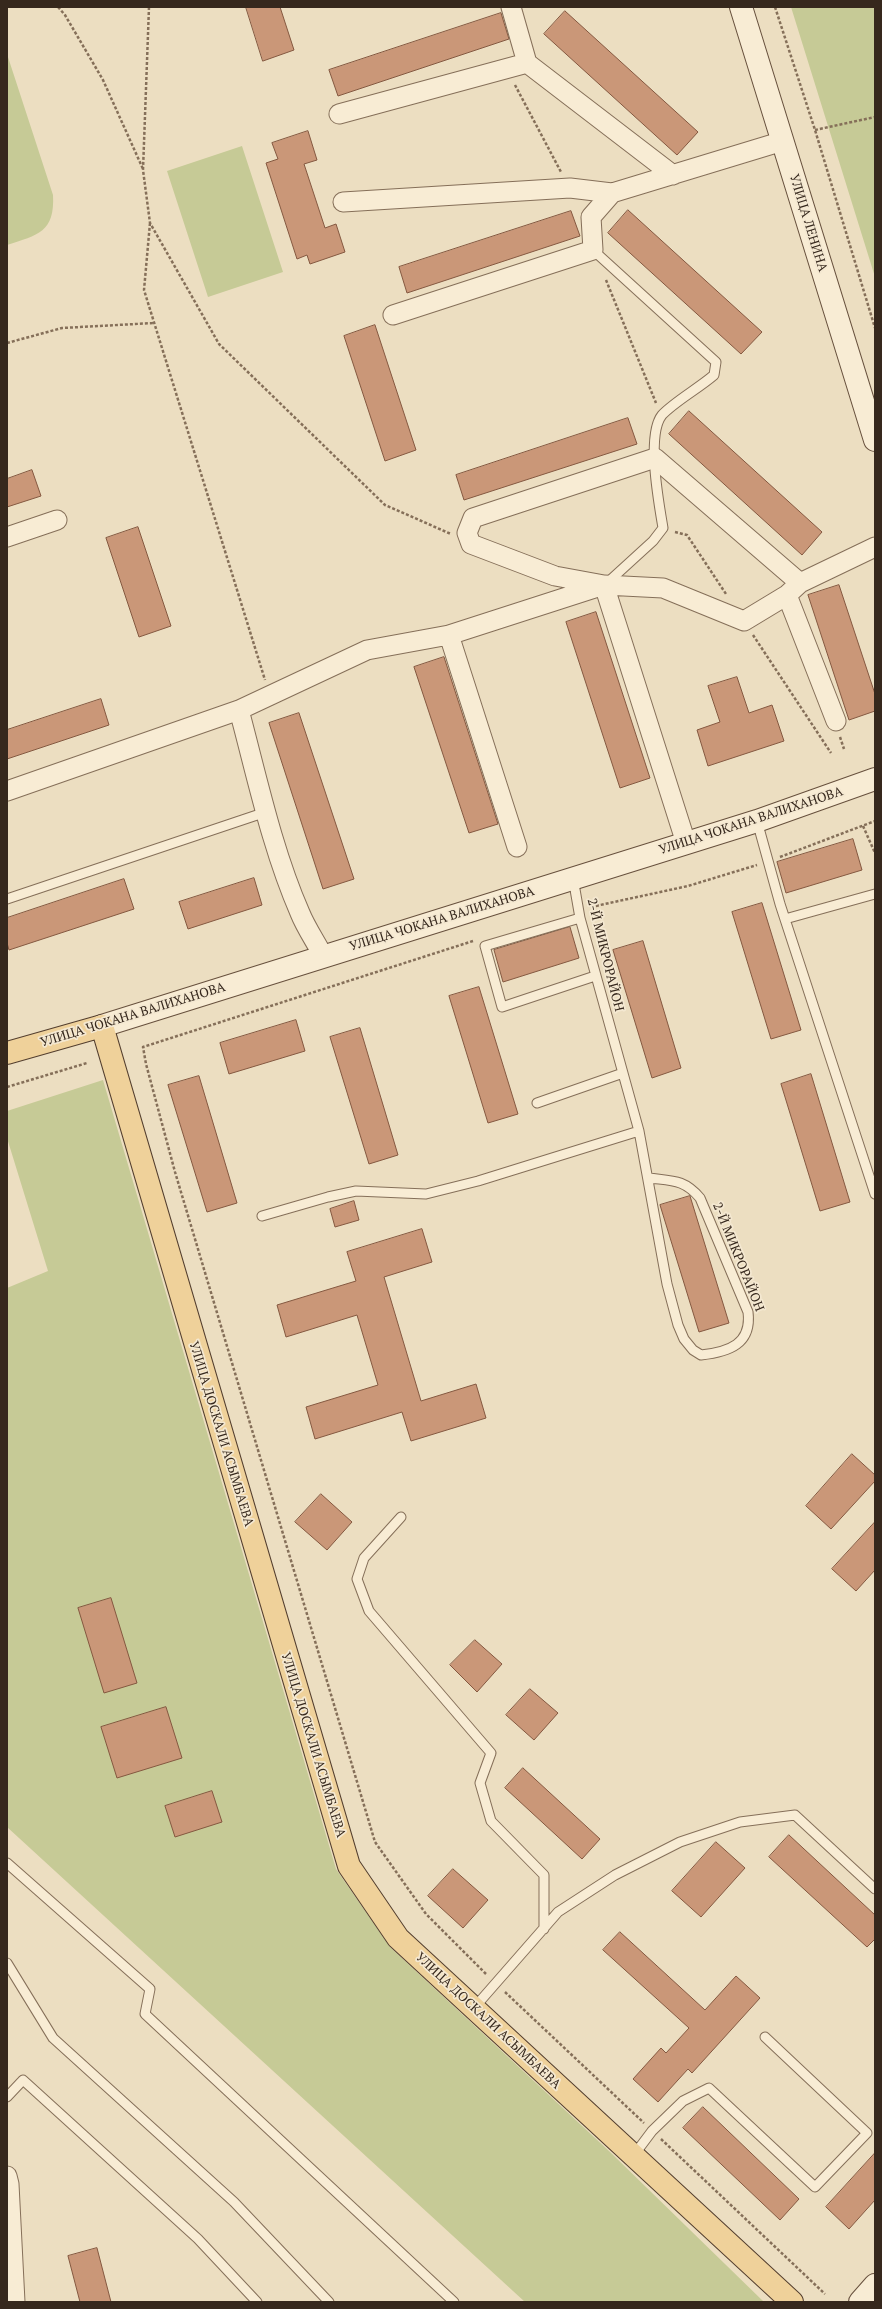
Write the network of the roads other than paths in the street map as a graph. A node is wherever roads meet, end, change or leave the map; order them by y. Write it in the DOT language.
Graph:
graph roads {
  1 [pos="511,7"];
  2 [pos="741,7"];
  3 [pos="527,63"];
  4 [pos="339,114"];
  5 [pos="783,141"];
  6 [pos="673,175"];
  7 [pos="612,193"];
  8 [pos="343,202"];
  9 [pos="593,250"];
  10 [pos="393,315"];
  11 [pos="875,440"];
  12 [pos="655,458"];
  13 [pos="57,520"];
  14 [pos="7,537"];
  15 [pos="875,547"];
  16 [pos="604,585"];
  17 [pos="794,589"];
  18 [pos="449,635"];
  19 [pos="239,710"];
  20 [pos="836,721"];
  21 [pos="875,779"];
  22 [pos="7,792"];
  23 [pos="266,812"];
  24 [pos="757,821"];
  25 [pos="686,843"];
  26 [pos="517,847"];
  27 [pos="572,878"];
  28 [pos="875,894"];
  29 [pos="7,899"];
  30 [pos="580,918"];
  31 [pos="785,919"];
  32 [pos="323,956"];
  33 [pos="596,976"];
  34 [pos="102,1026"];
  35 [pos="7,1053"];
  36 [pos="623,1074"];
  37 [pos="537,1103"];
  38 [pos="639,1131"];
  39 [pos="648,1178"];
  40 [pos="875,1194"];
  41 [pos="262,1216"];
  42 [pos="401,1517"];
  43 [pos="7,1864"];
  44 [pos="875,1889"];
  45 [pos="544,1929"];
  46 [pos="7,1963"];
  47 [pos="474,2008"];
  48 [pos="765,2037"];
  49 [pos="7,2097"];
  50 [pos="634,2155"];
  51 [pos="7,2176"];
  52 [pos="875,2286"];
  53 [pos="15,2302"];
  54 [pos="257,2302"];
  55 [pos="329,2302"];
  56 [pos="454,2302"];
  57 [pos="792,2302"];
  58 [pos="860,2302"];
  1 -- 3 [label="street"];
  2 -- 5 [label="street, УЛИЦА ЛЕНИНА"];
  3 -- 4 [label="street"];
  3 -- 6 [label="street"];
  5 -- 6 [label="street"];
  5 -- 11 [label="street, УЛИЦА ЛЕНИНА"];
  6 -- 7 [label="street"];
  7 -- 8 [label="street"];
  7 -- 9 [label="street"];
  9 -- 10 [label="street"];
  9 -- 12 [label="lane"];
  12 -- 16 [label="lane"];
  12 -- 16 [label="street"];
  12 -- 17 [label="street"];
  13 -- 14 [label="street"];
  15 -- 17 [label="street"];
  16 -- 17 [label="street"];
  16 -- 18 [label="street"];
  16 -- 25 [label="street"];
  17 -- 20 [label="street"];
  18 -- 19 [label="street"];
  18 -- 26 [label="street"];
  19 -- 22 [label="street"];
  19 -- 23 [label="street"];
  21 -- 24 [label="street, УЛИЦА ЧОКАНА ВАЛИХАНОВА"];
  23 -- 29 [label="lane"];
  23 -- 32 [label="street"];
  24 -- 25 [label="street, УЛИЦА ЧОКАНА ВАЛИХАНОВА"];
  24 -- 31 [label="lane"];
  25 -- 27 [label="street, УЛИЦА ЧОКАНА ВАЛИХАНОВА"];
  27 -- 30 [label="lane, 2-Й МИКРОРАЙОН"];
  27 -- 32 [label="street, УЛИЦА ЧОКАНА ВАЛИХАНОВА"];
  28 -- 31 [label="lane"];
  30 -- 33 [label="lane, 2-Й МИКРОРАЙОН"];
  30 -- 33 [label="lane"];
  31 -- 40 [label="lane"];
  32 -- 34 [label="street, УЛИЦА ЧОКАНА ВАЛИХАНОВА"];
  33 -- 36 [label="lane, 2-Й МИКРОРАЙОН"];
  34 -- 35 [label="main road, УЛИЦА ЧОКАНА ВАЛИХАНОВА"];
  34 -- 47 [label="main road, УЛИЦА ДОСКАЛИ АСЫМБАЕВА"];
  36 -- 37 [label="lane"];
  36 -- 38 [label="lane, 2-Й МИКРОРАЙОН"];
  38 -- 39 [label="lane, 2-Й МИКРОРАЙОН"];
  38 -- 41 [label="lane"];
  39 -- 39 [label="lane, 2-Й МИКРОРАЙОН"];
  42 -- 45 [label="lane"];
  43 -- 56 [label="lane"];
  44 -- 45 [label="lane"];
  45 -- 47 [label="lane"];
  46 -- 55 [label="lane"];
  47 -- 50 [label="main road, УЛИЦА ДОСКАЛИ АСЫМБАЕВА"];
  48 -- 50 [label="lane"];
  49 -- 54 [label="lane"];
  50 -- 57 [label="main road, УЛИЦА ДОСКАЛИ АСЫМБАЕВА"];
  51 -- 53 [label="street"];
  52 -- 58 [label="street"];
}
